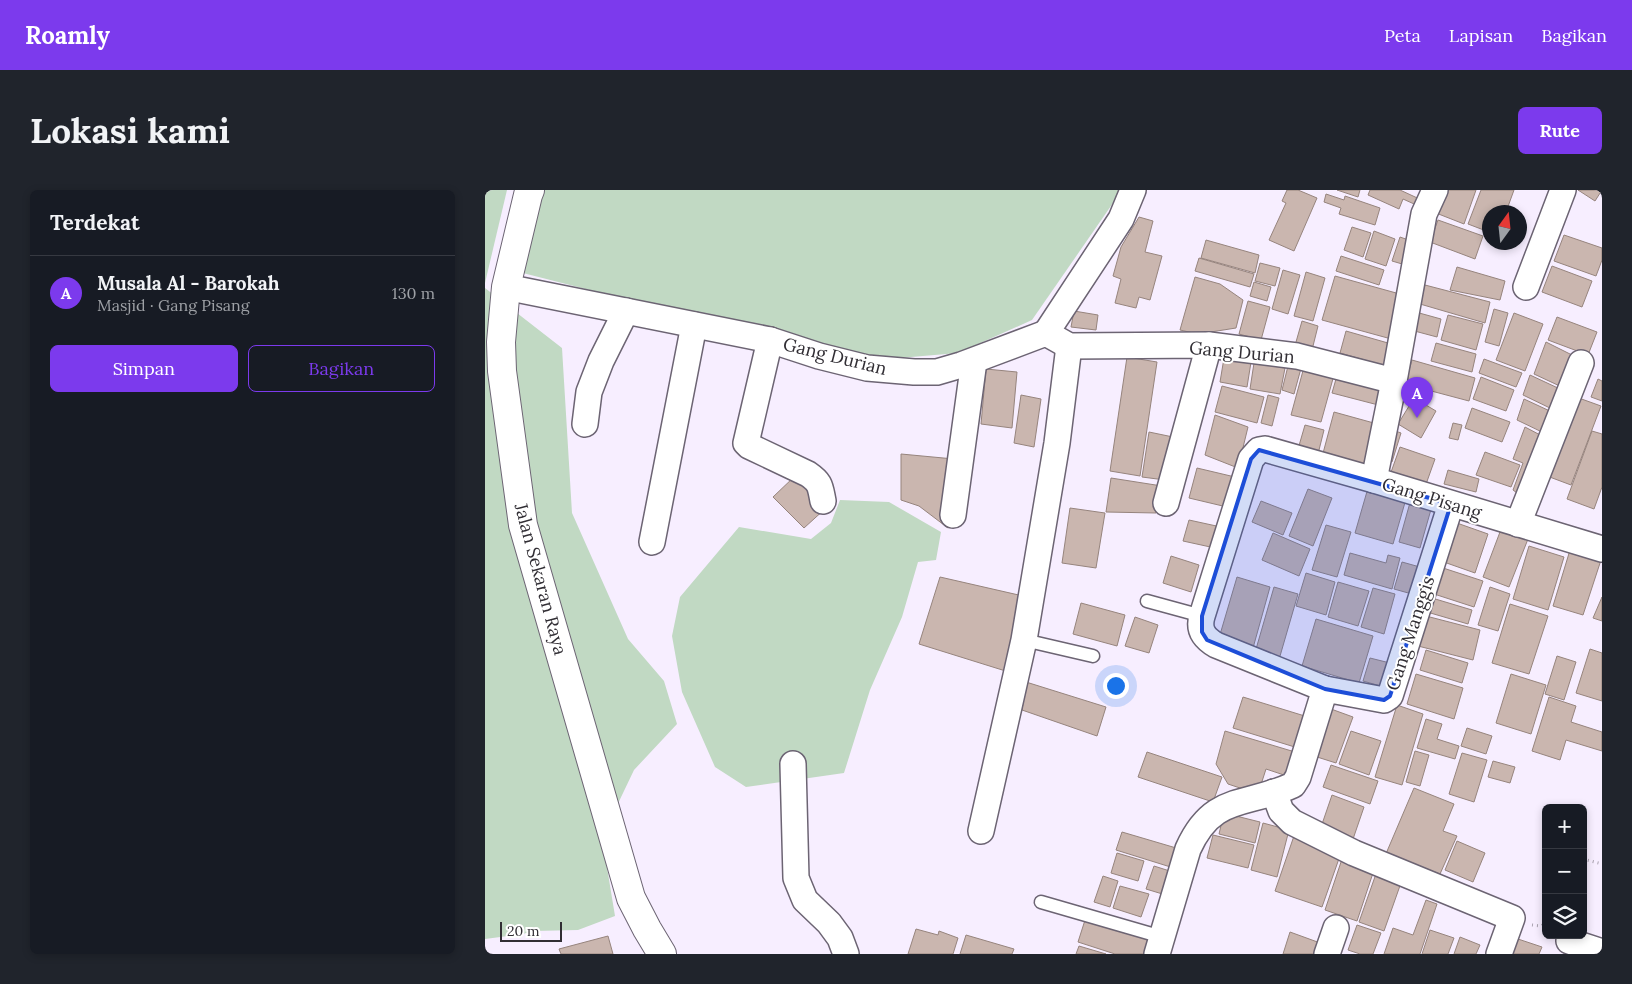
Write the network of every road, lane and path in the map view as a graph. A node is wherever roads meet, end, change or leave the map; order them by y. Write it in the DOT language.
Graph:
graph roads {
  1 [pos="531,190"];
  2 [pos="1133,190"];
  3 [pos="1435,190"];
  4 [pos="1563,190"];
  5 [pos="506,287"];
  6 [pos="1526,287"];
  7 [pos="626,311"];
  8 [pos="695,325"];
  9 [pos="1046,333"];
  10 [pos="770,340"];
  11 [pos="1209,345"];
  12 [pos="1069,346"];
  13 [pos="974,361"];
  14 [pos="1581,362"];
  15 [pos="1394,381"];
  16 [pos="585,424"];
  17 [pos="1374,480"];
  18 [pos="823,501"];
  19 [pos="1166,503"];
  20 [pos="1451,504"];
  21 [pos="953,515"];
  22 [pos="1518,524"];
  23 [pos="652,542"];
  24 [pos="1602,550"];
  25 [pos="1147,602"];
  26 [pos="1202,616"];
  27 [pos="1024,640"];
  28 [pos="1093,656"];
  29 [pos="1325,689"];
  30 [pos="793,764"];
  31 [pos="1274,792"];
  32 [pos="981,831"];
  33 [pos="1587,860"];
  34 [pos="1602,864"];
  35 [pos="1041,902"];
  36 [pos="1336,928"];
  37 [pos="1569,941"];
  38 [pos="1159,945"];
  39 [pos="1602,952"];
  40 [pos="662,954"];
  41 [pos="846,954"];
  42 [pos="1327,954"];
  43 [pos="1499,954"];
  1 -- 5 [label="main road, Jalan Sekaran Raya"];
  2 -- 9 [label="street"];
  3 -- 15 [label="street, Gang Pisang"];
  4 -- 6 [label="street"];
  5 -- 7 [label="street, Gang Durian"];
  5 -- 40 [label="main road, Jalan Sekaran Raya"];
  7 -- 8 [label="street, Gang Durian"];
  7 -- 16 [label="street"];
  8 -- 10 [label="street, Gang Durian"];
  8 -- 23 [label="street"];
  9 -- 12 [label="street, Gang Durian"];
  9 -- 13 [label="street, Gang Durian"];
  10 -- 13 [label="street, Gang Durian"];
  10 -- 18 [label="street"];
  11 -- 12 [label="street, Gang Durian"];
  11 -- 15 [label="street, Gang Durian"];
  11 -- 19 [label="street"];
  12 -- 27 [label="street"];
  13 -- 21 [label="street"];
  14 -- 22 [label="street"];
  15 -- 17 [label="street, Gang Pisang"];
  17 -- 20 [label="street, Gang Pisang"];
  17 -- 26 [label="street"];
  20 -- 22 [label="street, Gang Pisang"];
  20 -- 29 [label="street, Gang Manggis"];
  22 -- 24 [label="street, Gang Pisang"];
  25 -- 26 [label="lane"];
  26 -- 29 [label="street, Gang Manggis"];
  27 -- 28 [label="lane"];
  27 -- 32 [label="street"];
  29 -- 31 [label="street"];
  30 -- 41 [label="street"];
  31 -- 38 [label="street"];
  31 -- 43 [label="street"];
  33 -- 34 [label="path"];
  35 -- 38 [label="lane"];
  36 -- 42 [label="street"];
  37 -- 39 [label="street"];
}
